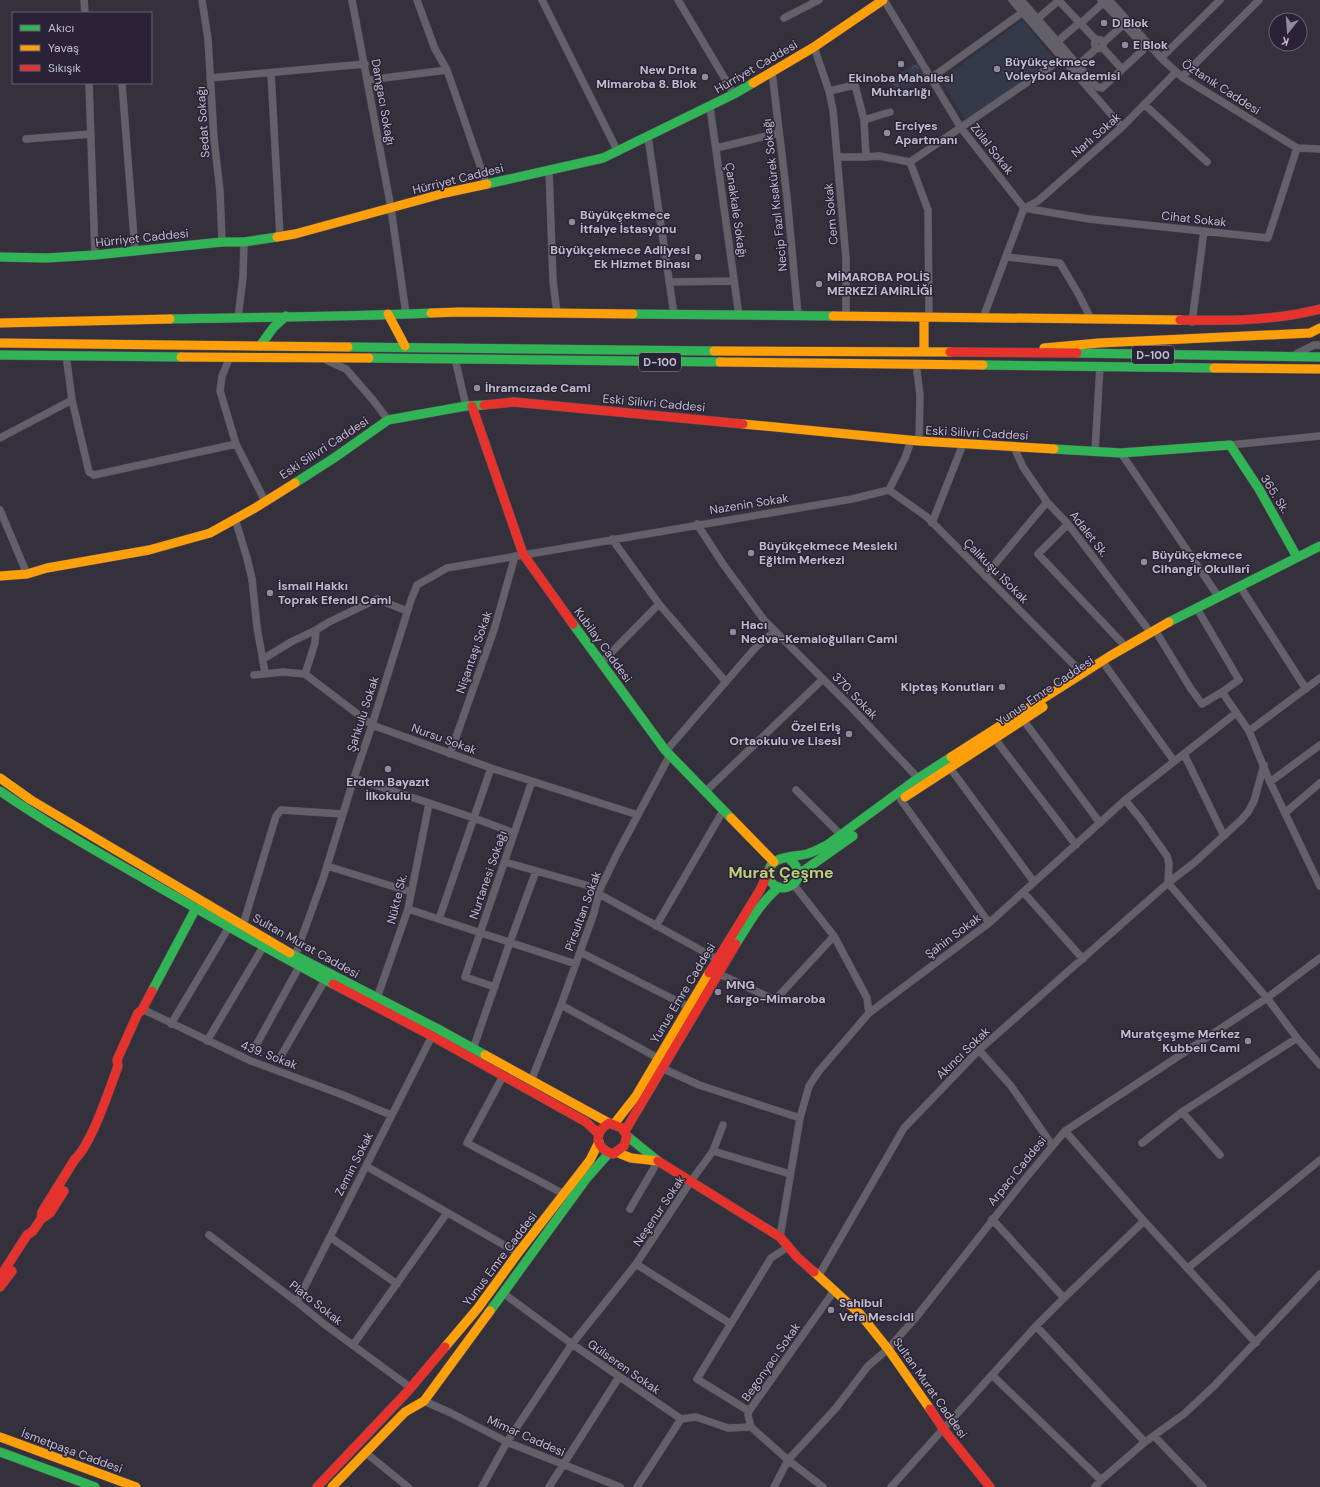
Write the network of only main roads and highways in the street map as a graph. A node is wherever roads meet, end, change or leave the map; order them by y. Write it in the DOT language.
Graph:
graph roads {
  1 [pos="883,0"];
  2 [pos="0,257"];
  3 [pos="1320,309"];
  4 [pos="388,314"];
  5 [pos="286,316"];
  6 [pos="927,318"];
  7 [pos="0,323"];
  8 [pos="1320,328"];
  9 [pos="0,343"];
  10 [pos="260,346"];
  11 [pos="405,346"];
  12 [pos="924,352"];
  13 [pos="1016,352"];
  14 [pos="0,355"];
  15 [pos="1320,357"];
  16 [pos="1320,369"];
  17 [pos="469,406"];
  18 [pos="1230,445"];
  19 [pos="1320,546"];
  20 [pos="1320,553"];
  21 [pos="1298,559"];
  22 [pos="0,576"];
  23 [pos="1154,634"];
  24 [pos="0,778"];
  25 [pos="0,791"];
  26 [pos="99,841"];
  27 [pos="95,850"];
  28 [pos="788,858"];
  29 [pos="774,862"];
  30 [pos="769,871"];
  31 [pos="800,874"];
  32 [pos="779,887"];
  33 [pos="198,904"];
  34 [pos="611,1124"];
  35 [pos="626,1134"];
  36 [pos="599,1138"];
  37 [pos="612,1153"];
  38 [pos="658,1161"];
  39 [pos="33,1231"];
  40 [pos="0,1277"];
  41 [pos="0,1286"];
  42 [pos="411,1388"];
  43 [pos="423,1400"];
  44 [pos="0,1437"];
  45 [pos="0,1452"];
  46 [pos="80,1467"];
  47 [pos="74,1483"];
  48 [pos="94,1487"];
  49 [pos="136,1487"];
  50 [pos="317,1487"];
  51 [pos="332,1487"];
  52 [pos="990,1487"];
  1 -- 2 [label="main road, Hürriyet Caddesi"];
  3 -- 6 [label="main road"];
  4 -- 5 [label="main road"];
  4 -- 6 [label="main road"];
  4 -- 11 [label="main road"];
  5 -- 7 [label="main road"];
  5 -- 10 [label="main road"];
  6 -- 12 [label="main road"];
  8 -- 13 [label="main road"];
  9 -- 10 [label="main road, D-100"];
  10 -- 11 [label="main road, D-100"];
  11 -- 12 [label="main road, D-100"];
  12 -- 13 [label="main road, D-100"];
  13 -- 15 [label="main road, D-100"];
  14 -- 16 [label="main road, D-100"];
  17 -- 18 [label="main road, Eski Silivri Caddesi"];
  17 -- 22 [label="main road, Eski Silivri Caddesi"];
  17 -- 29 [label="main road, Kubilay Caddesi"];
  18 -- 21 [label="main road, 365. Sk."];
  19 -- 21 [label="main road"];
  20 -- 21 [label="main road, Yunus Emre Caddesi"];
  21 -- 23 [label="main road, Yunus Emre Caddesi"];
  21 -- 23 [label="main road"];
  23 -- 28 [label="main road"];
  23 -- 31 [label="main road, Yunus Emre Caddesi"];
  24 -- 26 [label="main road, Sultan Murat Caddesi"];
  25 -- 27 [label="main road"];
  26 -- 27 [label="main road"];
  26 -- 33 [label="main road, Sultan Murat Caddesi"];
  27 -- 33 [label="main road"];
  28 -- 29 [label="main road"];
  28 -- 31 [label="main road"];
  29 -- 30 [label="main road"];
  30 -- 32 [label="main road"];
  30 -- 34 [label="main road, Yunus Emre Caddesi"];
  31 -- 32 [label="main road"];
  32 -- 35 [label="main road"];
  33 -- 34 [label="main road, Sultan Murat Caddesi"];
  33 -- 36 [label="main road, Sultan Murat Caddesi"];
  33 -- 39 [label="main road"];
  34 -- 35 [label="main road"];
  34 -- 36 [label="main road"];
  35 -- 37 [label="main road"];
  35 -- 38 [label="main road, Sultan Murat Caddesi"];
  36 -- 37 [label="main road"];
  36 -- 42 [label="main road, Yunus Emre Caddesi"];
  37 -- 38 [label="main road"];
  37 -- 43 [label="main road"];
  38 -- 52 [label="main road, Sultan Murat Caddesi"];
  39 -- 40 [label="main road"];
  39 -- 41 [label="main road"];
  42 -- 43 [label="main road"];
  42 -- 43 [label="main road"];
  42 -- 50 [label="main road, Yunus Emre Caddesi"];
  43 -- 51 [label="main road"];
  44 -- 46 [label="main road, İsmetpaşa Caddesi"];
  45 -- 47 [label="main road"];
  46 -- 47 [label="main road"];
  46 -- 49 [label="main road, İsmetpaşa Caddesi"];
  47 -- 48 [label="main road"];
}
